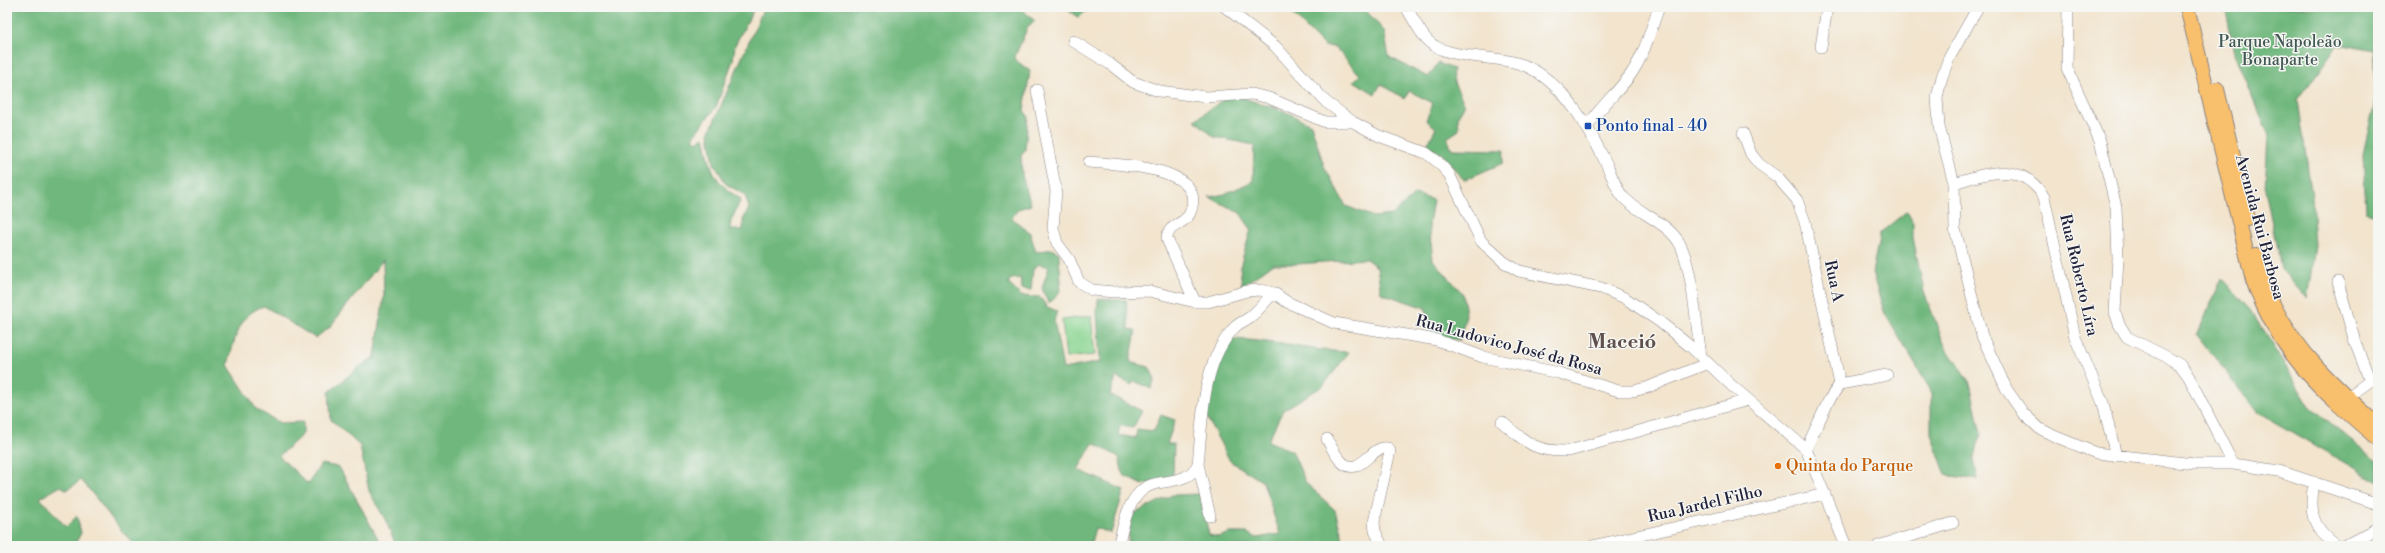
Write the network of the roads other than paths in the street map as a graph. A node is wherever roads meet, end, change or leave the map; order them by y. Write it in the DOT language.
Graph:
graph roads {
  1 [pos="1224,7"];
  2 [pos="1406,7"];
  3 [pos="1659,7"];
  4 [pos="1827,7"];
  5 [pos="1978,7"];
  6 [pos="2068,7"];
  7 [pos="2186,7"];
  8 [pos="2195,7"];
  9 [pos="1073,41"];
  10 [pos="1821,47"];
  11 [pos="1037,90"];
  12 [pos="1353,122"];
  13 [pos="1588,126"];
  14 [pos="1743,133"];
  15 [pos="1089,162"];
  16 [pos="1954,183"];
  17 [pos="2338,282"];
  18 [pos="1274,293"];
  19 [pos="1195,302"];
  20 [pos="1705,359"];
  21 [pos="1887,375"];
  22 [pos="2374,379"];
  23 [pos="1840,384"];
  24 [pos="2348,397"];
  25 [pos="1748,400"];
  26 [pos="1502,422"];
  27 [pos="2378,425"];
  28 [pos="1327,439"];
  29 [pos="2378,439"];
  30 [pos="1806,449"];
  31 [pos="2116,456"];
  32 [pos="1198,464"];
  33 [pos="2233,464"];
  34 [pos="2314,482"];
  35 [pos="1825,494"];
  36 [pos="2378,504"];
  37 [pos="1210,516"];
  38 [pos="1953,523"];
  39 [pos="2378,528"];
  40 [pos="1118,546"];
  41 [pos="1382,546"];
  42 [pos="1592,546"];
  43 [pos="1846,546"];
  44 [pos="1878,546"];
  45 [pos="2337,546"];
  46 [pos="2344,546"];
  1 -- 12 [label="street"];
  2 -- 13 [label="street"];
  3 -- 13 [label="street"];
  4 -- 10 [label="street"];
  5 -- 16 [label="street"];
  6 -- 33 [label="street"];
  7 -- 29 [label="main road, Avenida Rui Barbosa"];
  8 -- 24 [label="main road, Avenida Rui Barbosa"];
  9 -- 12 [label="street"];
  11 -- 19 [label="street, Rua Ludovico José da Rosa"];
  12 -- 20 [label="street"];
  13 -- 20 [label="street"];
  14 -- 23 [label="street, Rua A"];
  15 -- 19 [label="street"];
  16 -- 31 [label="street"];
  16 -- 31 [label="street, Rua Roberto Líra"];
  17 -- 22 [label="street"];
  18 -- 19 [label="street, Rua Ludovico José da Rosa"];
  18 -- 20 [label="street, Rua Ludovico José da Rosa"];
  18 -- 32 [label="street"];
  20 -- 25 [label="street"];
  21 -- 23 [label="street"];
  22 -- 24 [label="street"];
  23 -- 30 [label="street"];
  24 -- 27 [label="main road, Avenida Rui Barbosa"];
  25 -- 26 [label="street"];
  25 -- 30 [label="street"];
  28 -- 41 [label="street"];
  30 -- 35 [label="street"];
  31 -- 33 [label="street"];
  32 -- 37 [label="street"];
  32 -- 40 [label="street"];
  33 -- 34 [label="street"];
  34 -- 36 [label="street"];
  34 -- 45 [label="street"];
  35 -- 42 [label="street, Rua Jardel Filho"];
  35 -- 43 [label="street"];
  38 -- 44 [label="street"];
  39 -- 46 [label="street"];
}
